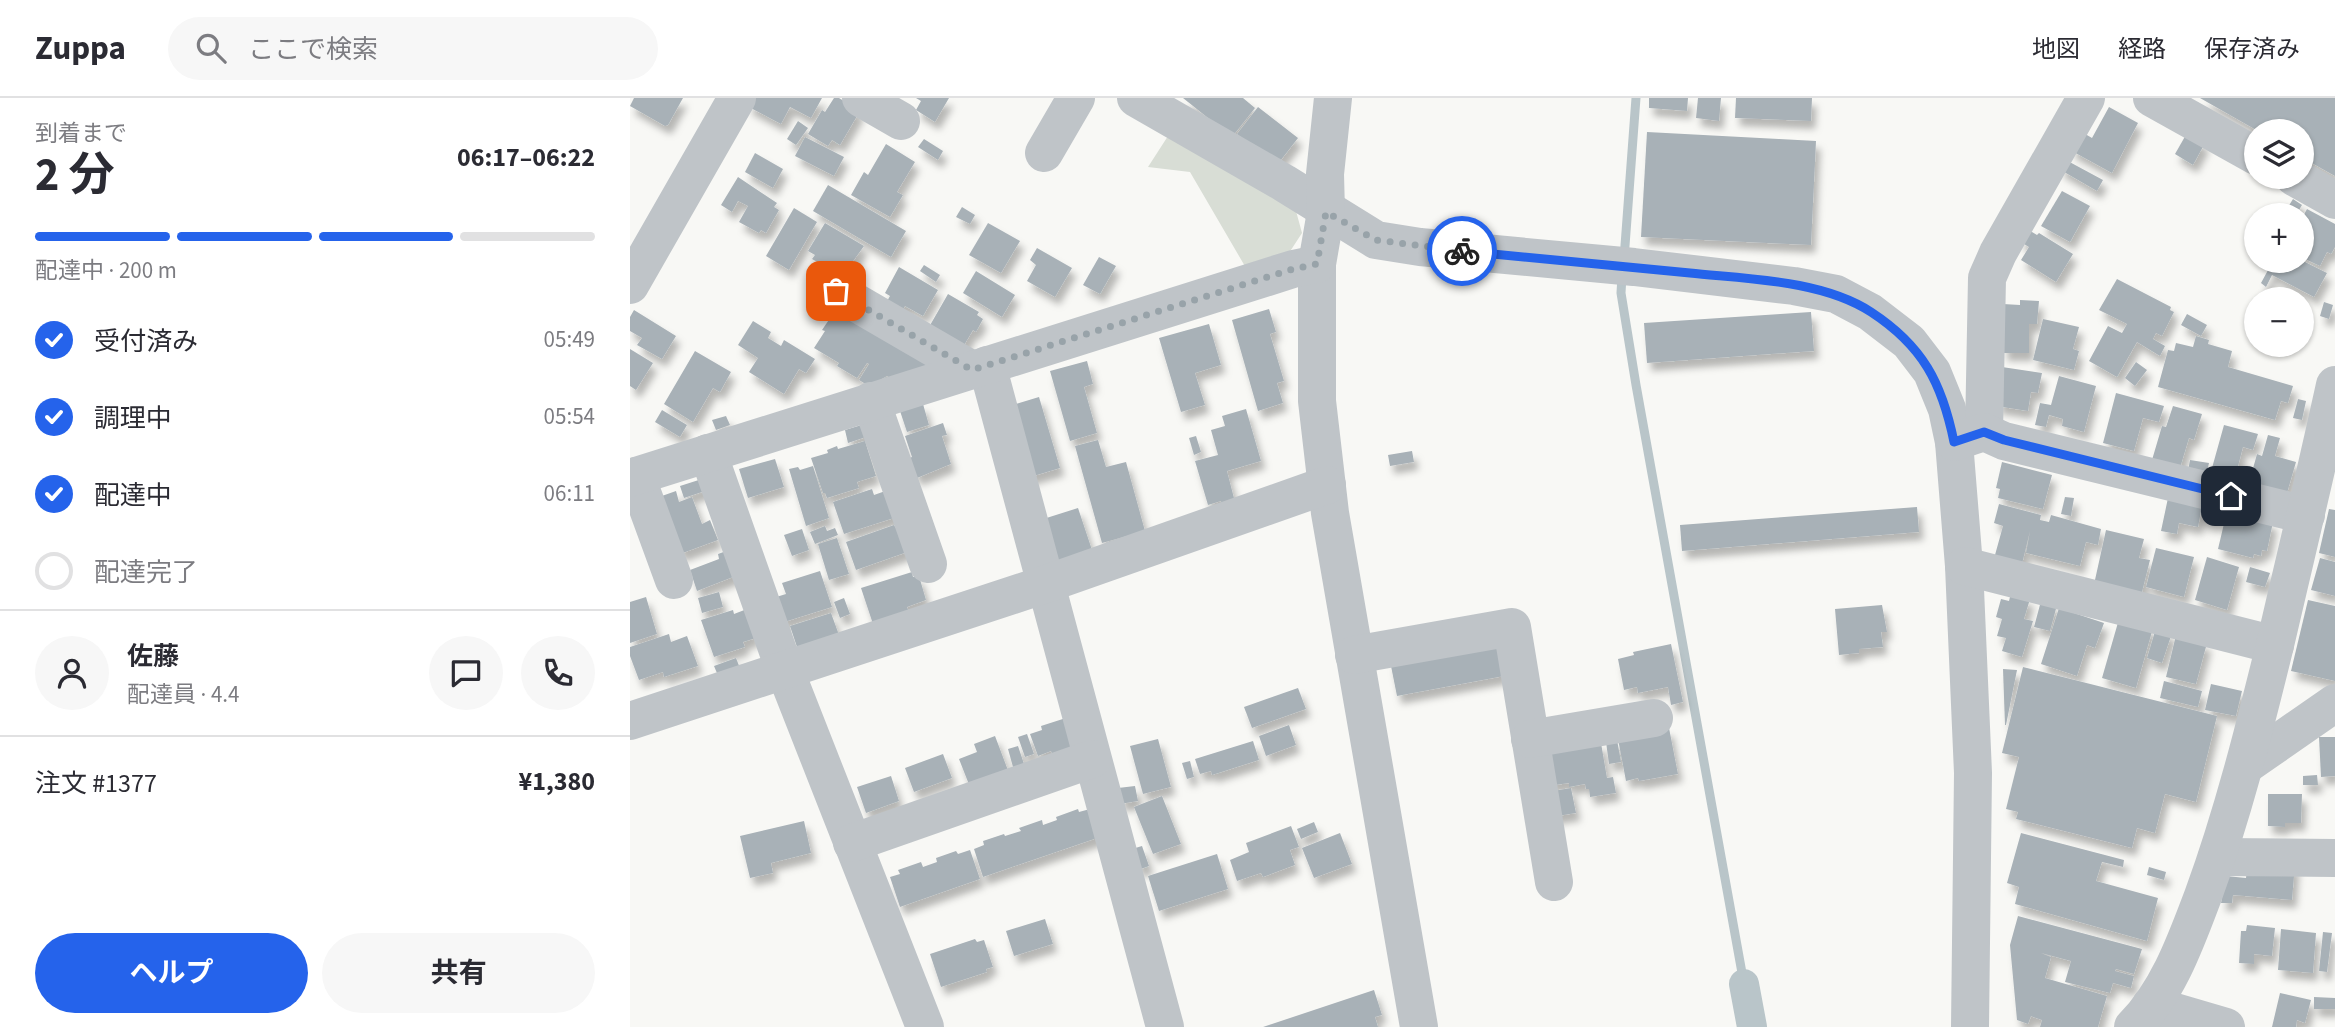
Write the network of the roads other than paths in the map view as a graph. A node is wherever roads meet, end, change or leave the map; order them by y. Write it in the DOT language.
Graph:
graph roads {
  1 [pos="736,98"];
  2 [pos="861,98"];
  3 [pos="1076,98"];
  4 [pos="1136,98"];
  5 [pos="1334,98"];
  6 [pos="2086,98"];
  7 [pos="2152,98"];
  8 [pos="901,121"];
  9 [pos="2244,149"];
  10 [pos="1044,153"];
  11 [pos="2314,188"];
  12 [pos="2335,200"];
  13 [pos="1326,212"];
  14 [pos="1317,264"];
  15 [pos="630,285"];
  16 [pos="836,291"];
  17 [pos="980,368"];
  18 [pos="2334,396"];
  19 [pos="871,401"];
  20 [pos="1969,437"];
  21 [pos="708,453"];
  22 [pos="633,477"];
  23 [pos="1326,485"];
  24 [pos="2306,515"];
  25 [pos="928,564"];
  26 [pos="1964,566"];
  27 [pos="674,580"];
  28 [pos="1045,584"];
  29 [pos="2275,645"];
  30 [pos="1354,655"];
  31 [pos="784,668"];
  32 [pos="2335,703"];
  33 [pos="1654,718"];
  34 [pos="630,720"];
  35 [pos="1530,739"];
  36 [pos="1092,759"];
  37 [pos="2246,765"];
  38 [pos="852,843"];
  39 [pos="2217,857"];
  40 [pos="2335,858"];
  41 [pos="1554,882"];
  42 [pos="2142,1016"];
  43 [pos="925,1027"];
  44 [pos="1165,1027"];
  45 [pos="1419,1027"];
  46 [pos="1970,1027"];
  47 [pos="2226,1027"];
  1 -- 15 [label="street"];
  2 -- 8 [label="street"];
  3 -- 10 [label="street"];
  4 -- 13 [label="street"];
  5 -- 13 [label="street"];
  6 -- 20 [label="street"];
  7 -- 9 [label="street"];
  11 -- 12 [label="street"];
  13 -- 14 [label="street"];
  13 -- 20 [label="street"];
  14 -- 17 [label="street"];
  14 -- 23 [label="street"];
  16 -- 17 [label="street"];
  17 -- 19 [label="street"];
  17 -- 28 [label="street"];
  18 -- 24 [label="street"];
  19 -- 21 [label="street"];
  19 -- 25 [label="street"];
  20 -- 24 [label="street"];
  20 -- 26 [label="street"];
  21 -- 22 [label="street"];
  21 -- 31 [label="street"];
  22 -- 27 [label="street"];
  23 -- 28 [label="street"];
  23 -- 30 [label="street"];
  24 -- 29 [label="street"];
  26 -- 29 [label="street"];
  26 -- 46 [label="street"];
  28 -- 31 [label="street"];
  28 -- 36 [label="street"];
  29 -- 37 [label="street"];
  30 -- 35 [label="street"];
  30 -- 45 [label="street"];
  31 -- 34 [label="street"];
  31 -- 38 [label="street"];
  32 -- 37 [label="street"];
  33 -- 35 [label="street"];
  35 -- 41 [label="street"];
  36 -- 38 [label="street"];
  36 -- 44 [label="street"];
  37 -- 39 [label="street"];
  38 -- 43 [label="street"];
  39 -- 40 [label="street"];
  39 -- 42 [label="street"];
  42 -- 47 [label="street"];
}
